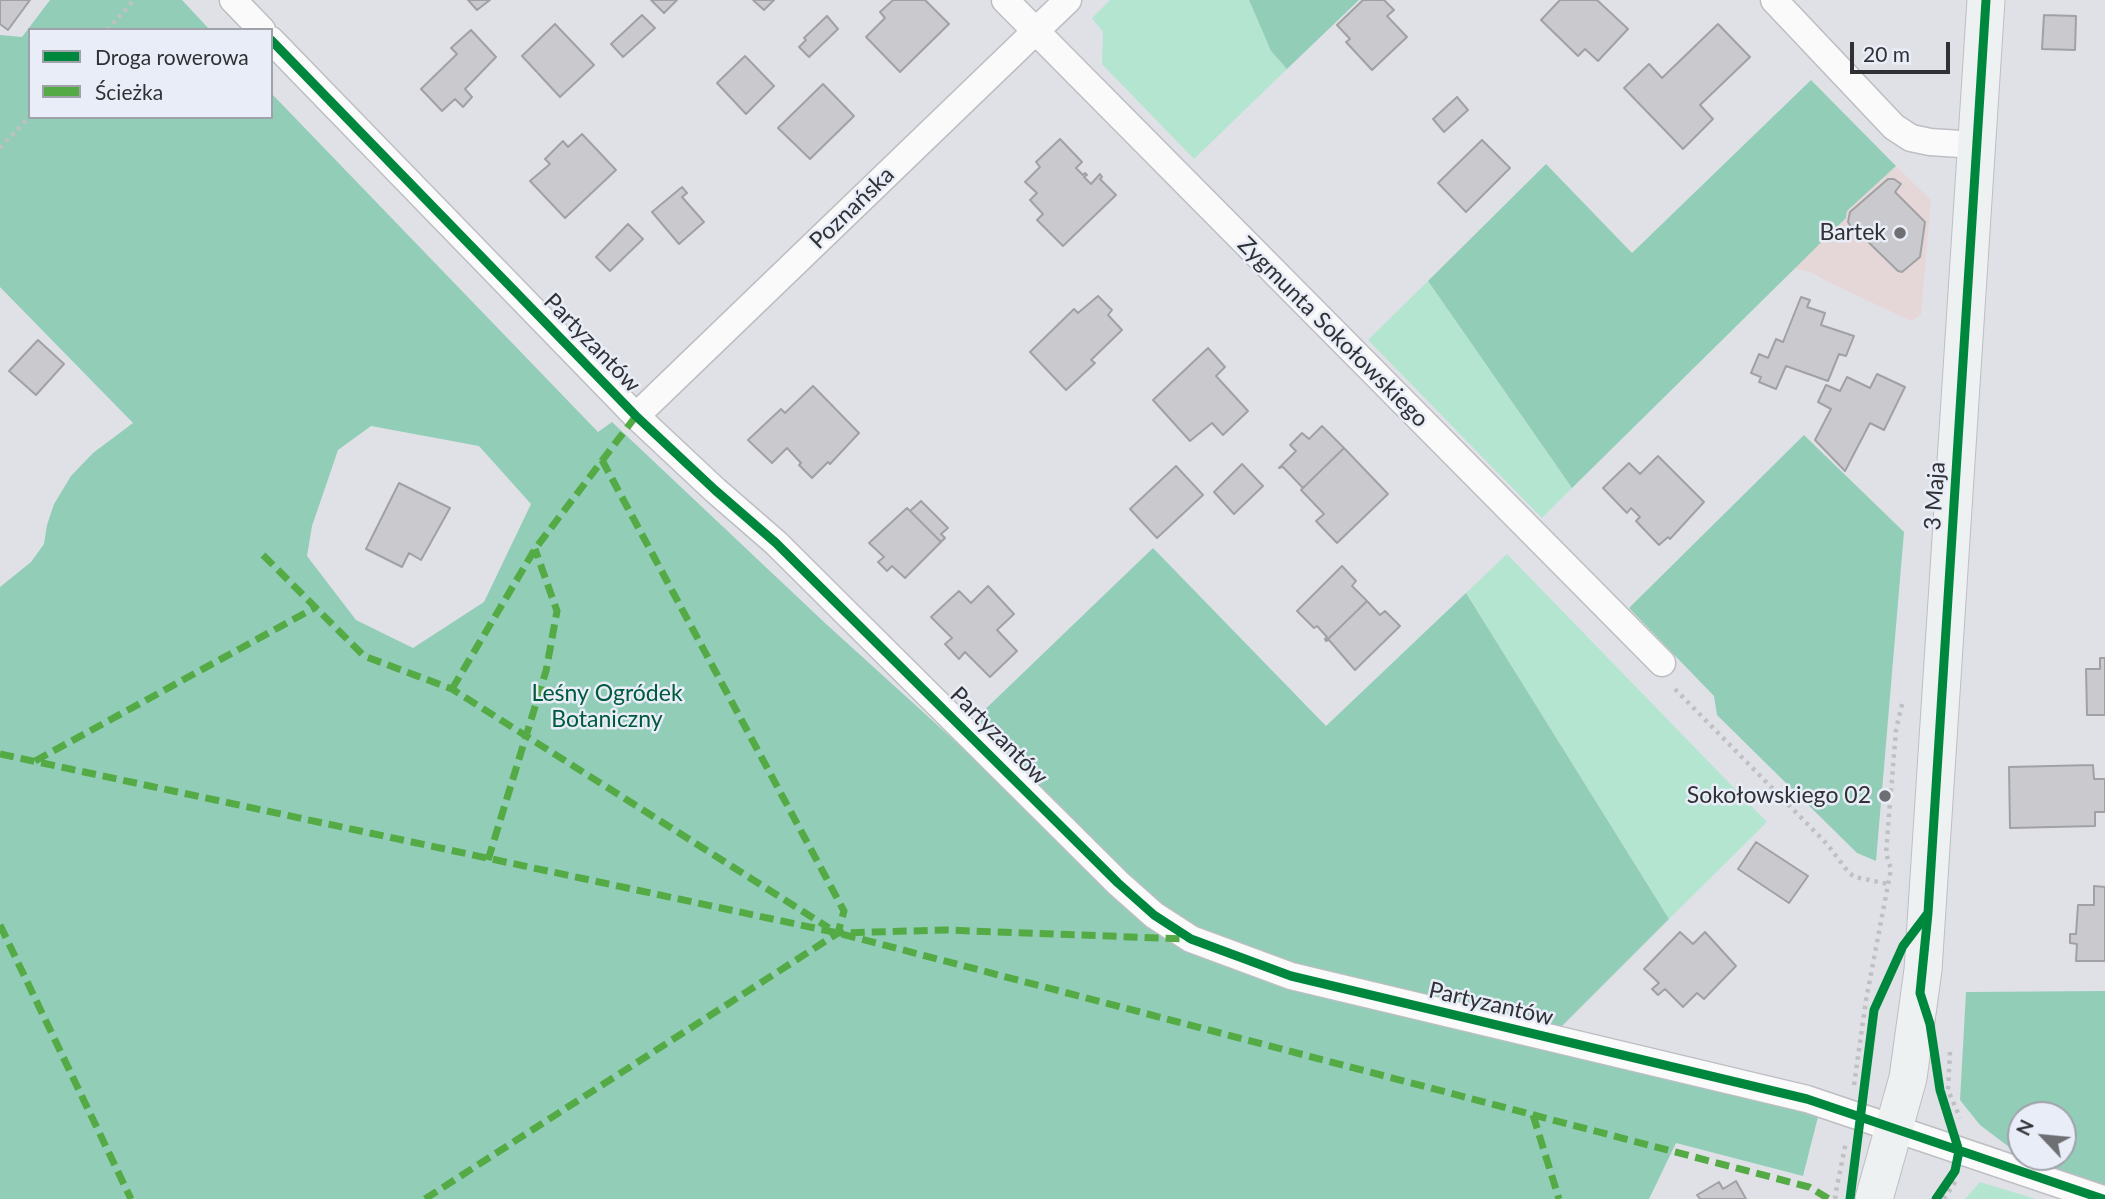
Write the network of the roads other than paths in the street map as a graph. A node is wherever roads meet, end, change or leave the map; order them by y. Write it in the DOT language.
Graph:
graph roads {
  1 [pos="233,0"];
  2 [pos="1005,0"];
  3 [pos="1068,0"];
  4 [pos="1774,0"];
  5 [pos="1986,0"];
  6 [pos="260,28"];
  7 [pos="1035,32"];
  8 [pos="273,42"];
  9 [pos="1976,145"];
  10 [pos="636,416"];
  11 [pos="1656,658"];
  12 [pos="1868,1119"];
  13 [pos="1874,1199"];
  14 [pos="2103,1199"];
  1 -- 6 [label="street"];
  2 -- 7 [label="street, Zygmunta Sokołowskiego"];
  3 -- 7 [label="street, Poznańska"];
  4 -- 9 [label="street"];
  5 -- 9 [label="street, 3 Maja"];
  7 -- 10 [label="street, Poznańska"];
  7 -- 11 [label="street, Zygmunta Sokołowskiego"];
  8 -- 10 [label="street, Partyzantów"];
  9 -- 12 [label="street, 3 Maja"];
  10 -- 12 [label="street, Partyzantów"];
  12 -- 13 [label="street, 3 Maja"];
  12 -- 14 [label="street, Partyzantów"];
}
